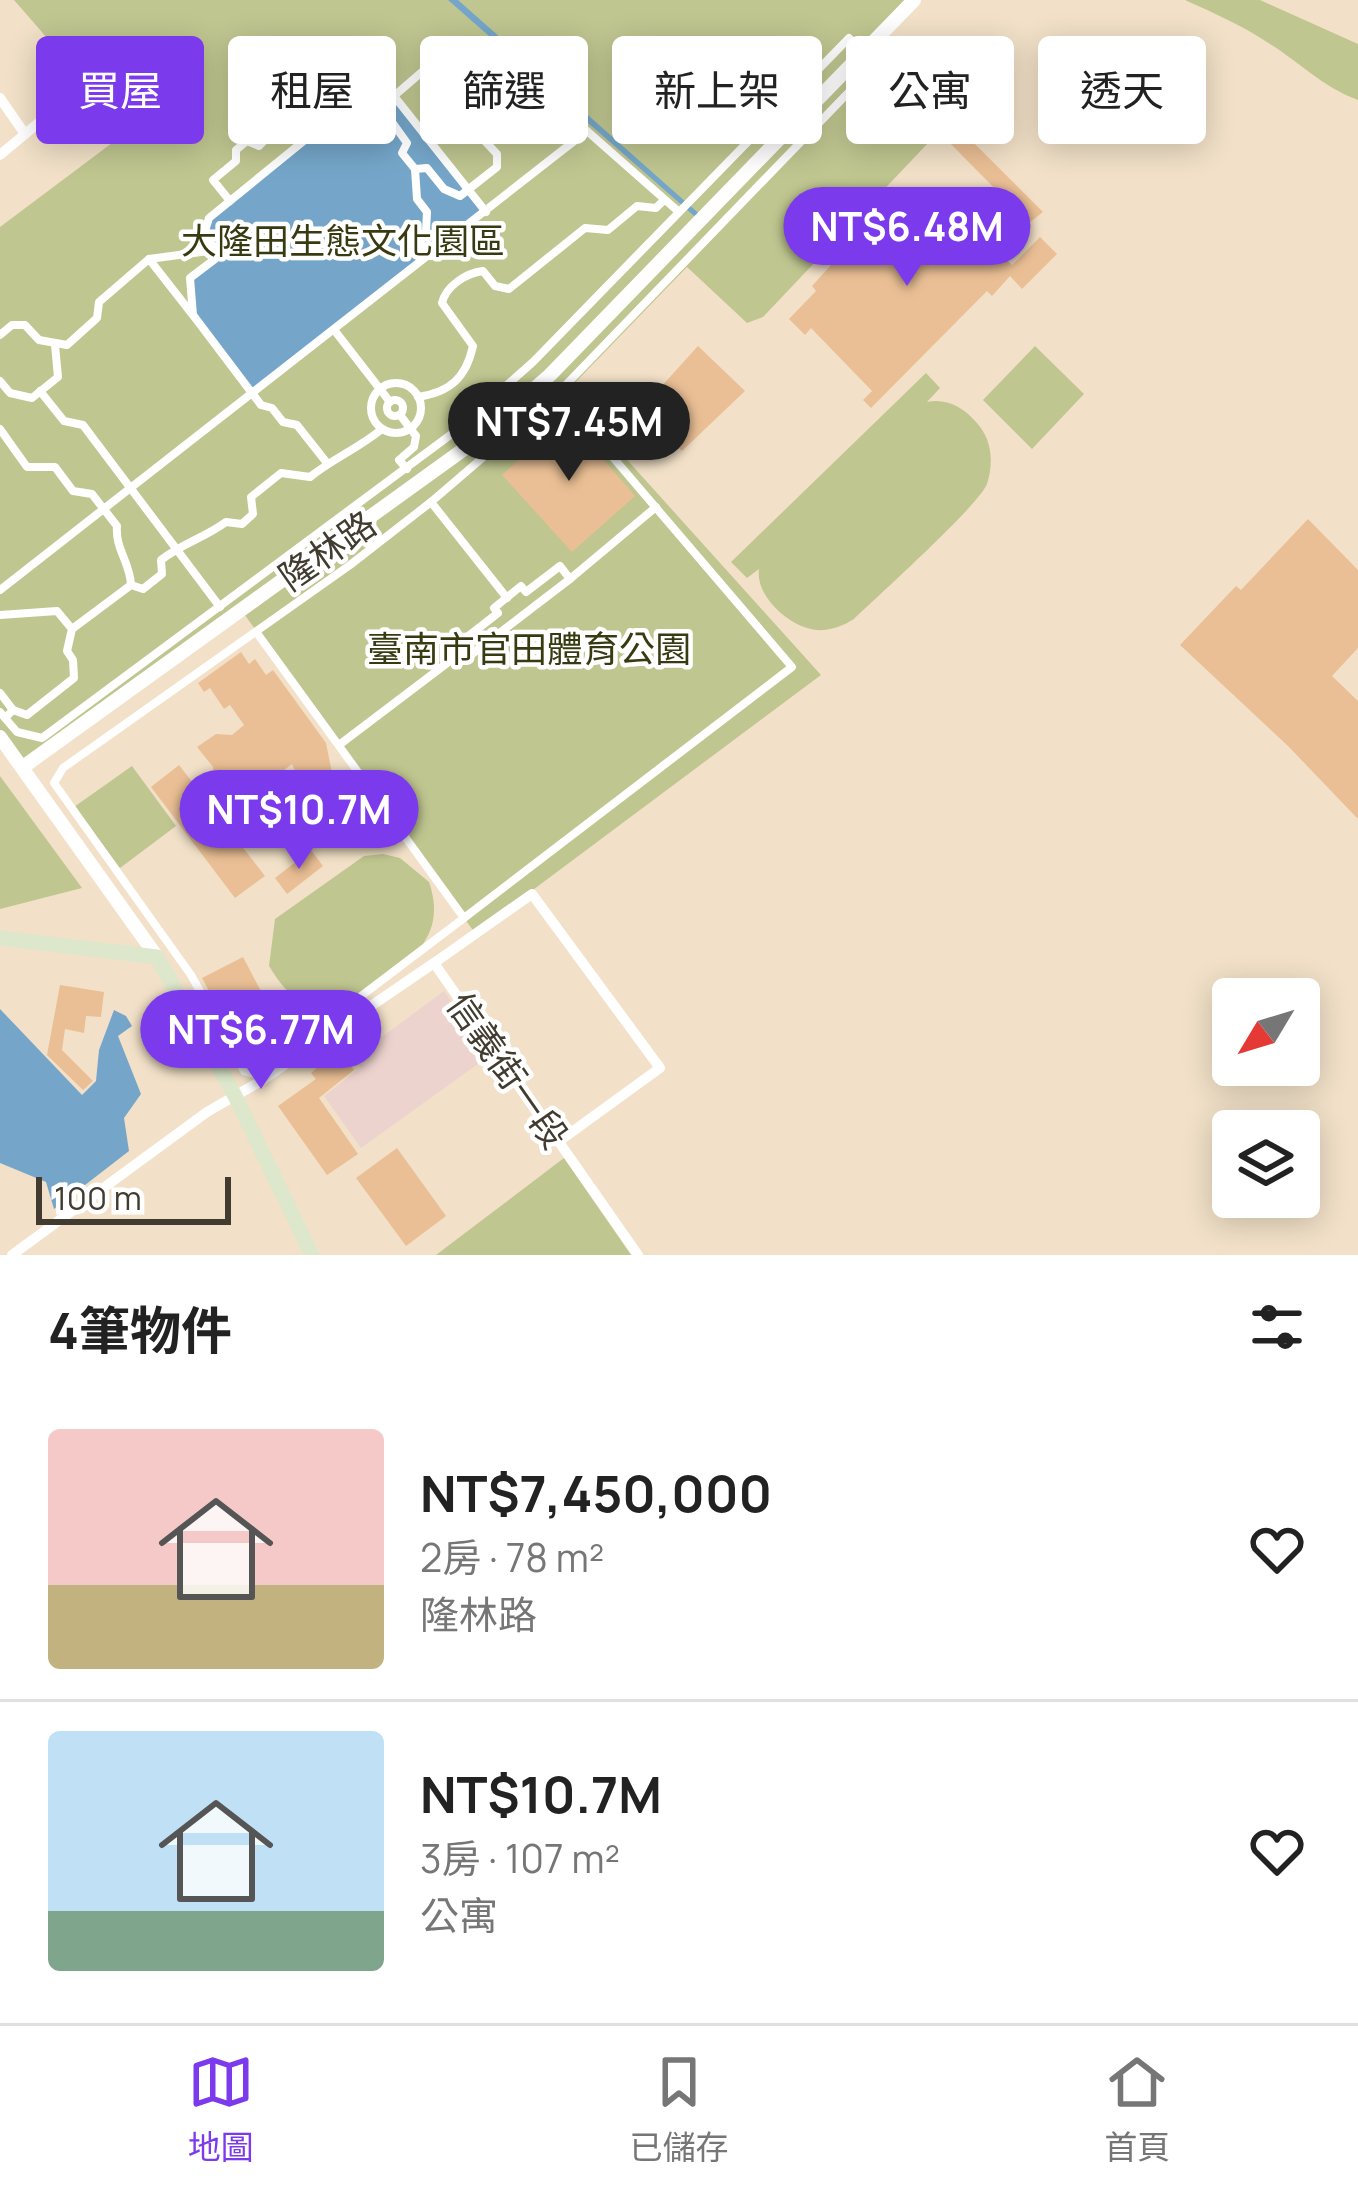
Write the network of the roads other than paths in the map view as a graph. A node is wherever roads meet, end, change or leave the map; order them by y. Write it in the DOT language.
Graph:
graph roads {
  1 [pos="914,0"];
  2 [pos="879,36"];
  3 [pos="846,41"];
  4 [pos="846,70"];
  5 [pos="420,74"];
  6 [pos="396,94"];
  7 [pos="846,94"];
  8 [pos="0,98"];
  9 [pos="396,99"];
  10 [pos="36,126"];
  11 [pos="396,127"];
  12 [pos="588,132"];
  13 [pos="26,134"];
  14 [pos="244,144"];
  15 [pos="300,144"];
  16 [pos="488,144"];
  17 [pos="571,144"];
  18 [pos="0,155"];
  19 [pos="415,170"];
  20 [pos="468,189"];
  21 [pos="664,200"];
  22 [pos="230,201"];
  23 [pos="486,212"];
  24 [pos="679,212"];
  25 [pos="216,250"];
  26 [pos="431,256"];
  27 [pos="149,259"];
  28 [pos="193,315"];
  29 [pos="334,331"];
  30 [pos="0,335"];
  31 [pos="55,345"];
  32 [pos="0,381"];
  33 [pos="380,389"];
  34 [pos="40,392"];
  35 [pos="558,393"];
  36 [pos="253,394"];
  37 [pos="5,396"];
  38 [pos="418,397"];
  39 [pos="411,428"];
  40 [pos="0,429"];
  41 [pos="382,429"];
  42 [pos="327,463"];
  43 [pos="406,470"];
  44 [pos="131,489"];
  45 [pos="431,502"];
  46 [pos="656,507"];
  47 [pos="104,509"];
  48 [pos="176,548"];
  49 [pos="570,579"];
  50 [pos="131,585"];
  51 [pos="0,590"];
  52 [pos="507,598"];
  53 [pos="220,607"];
  54 [pos="0,615"];
  55 [pos="72,629"];
  56 [pos="257,633"];
  57 [pos="467,648"];
  58 [pos="0,693"];
  59 [pos="13,710"];
  60 [pos="2,715"];
  61 [pos="0,737"];
  62 [pos="339,746"];
  63 [pos="22,767"];
  64 [pos="464,918"];
  65 [pos="0,938"];
  66 [pos="157,957"];
  67 [pos="434,963"];
  68 [pos="235,1096"];
  69 [pos="558,1142"];
  70 [pos="12,1255"];
  71 [pos="312,1255"];
  72 [pos="638,1255"];
  1 -- 2 [label="street, 隆林路"];
  3 -- 24 [label="street"];
  4 -- 63 [label="street, 隆林路"];
  5 -- 6 [label="street"];
  7 -- 35 [label="street"];
  8 -- 13 [label="street"];
  9 -- 20 [label="street"];
  10 -- 13 [label="street"];
  11 -- 19 [label="street"];
  12 -- 21 [label="street"];
  13 -- 18 [label="street"];
  14 -- 22 [label="street"];
  15 -- 22 [label="street"];
  16 -- 20 [label="street"];
  17 -- 23 [label="street"];
  19 -- 20 [label="street"];
  19 -- 26 [label="street"];
  20 -- 23 [label="street"];
  21 -- 24 [label="street"];
  21 -- 38 [label="street"];
  22 -- 25 [label="street"];
  23 -- 26 [label="street"];
  24 -- 43 [label="street"];
  25 -- 27 [label="street"];
  25 -- 28 [label="street"];
  26 -- 29 [label="street"];
  27 -- 28 [label="street"];
  27 -- 31 [label="street"];
  28 -- 36 [label="street"];
  29 -- 33 [label="street"];
  29 -- 36 [label="street"];
  30 -- 31 [label="street"];
  31 -- 34 [label="street"];
  32 -- 37 [label="street"];
  33 -- 38 [label="street"];
  33 -- 39 [label="street"];
  33 -- 41 [label="street"];
  34 -- 37 [label="street"];
  34 -- 44 [label="street"];
  35 -- 45 [label="street"];
  35 -- 46 [label="street"];
  36 -- 42 [label="street"];
  36 -- 44 [label="street"];
  38 -- 39 [label="street"];
  39 -- 41 [label="street"];
  39 -- 43 [label="street"];
  40 -- 47 [label="street"];
  41 -- 42 [label="street"];
  42 -- 48 [label="street"];
  43 -- 53 [label="street"];
  44 -- 47 [label="street"];
  44 -- 48 [label="street"];
  45 -- 52 [label="street"];
  45 -- 56 [label="street"];
  46 -- 49 [label="street"];
  46 -- 64 [label="street"];
  47 -- 50 [label="street"];
  47 -- 51 [label="street"];
  48 -- 50 [label="street"];
  48 -- 53 [label="street"];
  49 -- 52 [label="street"];
  49 -- 57 [label="street"];
  50 -- 55 [label="street"];
  52 -- 57 [label="street"];
  53 -- 60 [label="street"];
  54 -- 55 [label="street"];
  55 -- 59 [label="street"];
  56 -- 62 [label="street"];
  56 -- 64 [label="street"];
  57 -- 62 [label="street"];
  58 -- 59 [label="street"];
  59 -- 60 [label="street"];
  61 -- 63 [label="street"];
  62 -- 64 [label="street"];
  63 -- 66 [label="street"];
  65 -- 66 [label="main road"];
  66 -- 68 [label="main road"];
  67 -- 68 [label="street, 信義街一段"];
  67 -- 69 [label="street, 信義街一段"];
  67 -- 69 [label="street"];
  68 -- 70 [label="street, 信義街一段"];
  68 -- 71 [label="main road"];
  69 -- 72 [label="street, 信義街一段"];
}
